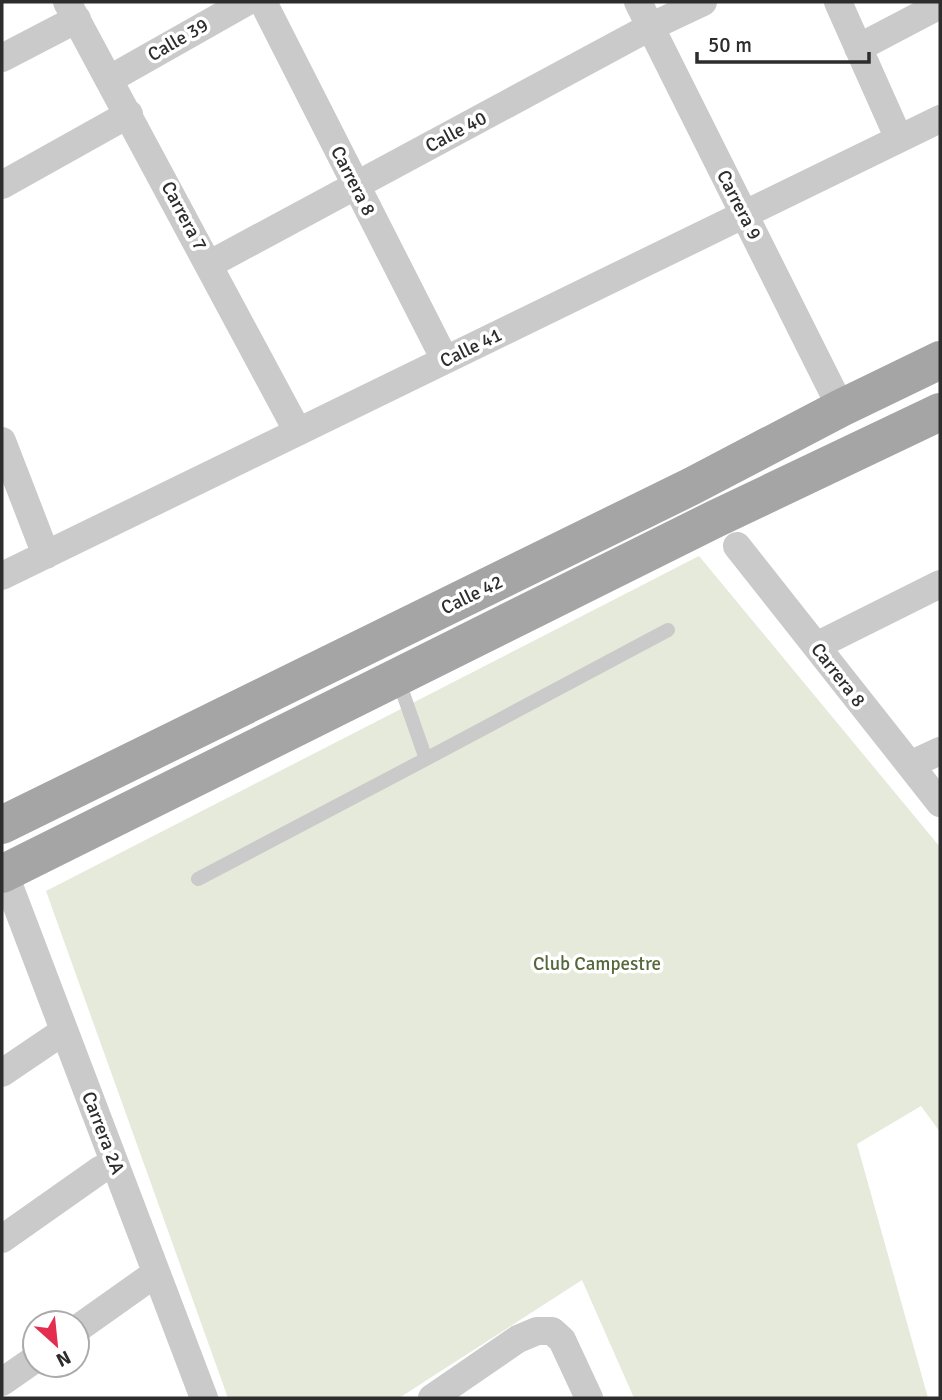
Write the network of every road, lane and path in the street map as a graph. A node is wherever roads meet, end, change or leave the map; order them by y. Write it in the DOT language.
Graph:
graph roads {
  1 [pos="246,2"];
  2 [pos="262,2"];
  3 [pos="638,2"];
  4 [pos="703,2"];
  5 [pos="838,2"];
  6 [pos="940,5"];
  7 [pos="72,10"];
  8 [pos="650,27"];
  9 [pos="858,48"];
  10 [pos="2,58"];
  11 [pos="110,79"];
  12 [pos="129,114"];
  13 [pos="940,119"];
  14 [pos="899,139"];
  15 [pos="2,185"];
  16 [pos="355,186"];
  17 [pos="744,215"];
  18 [pos="210,264"];
  19 [pos="445,360"];
  20 [pos="940,360"];
  21 [pos="841,408"];
  22 [pos="940,412"];
  23 [pos="298,432"];
  24 [pos="2,441"];
  25 [pos="737,547"];
  26 [pos="46,555"];
  27 [pos="2,576"];
  28 [pos="940,584"];
  29 [pos="668,631"];
  30 [pos="816,646"];
  31 [pos="397,678"];
  32 [pos="940,751"];
  33 [pos="426,759"];
  34 [pos="910,765"];
  35 [pos="940,803"];
  36 [pos="2,825"];
  37 [pos="198,879"];
  38 [pos="5,887"];
  39 [pos="64,1031"];
  40 [pos="2,1073"];
  41 [pos="114,1163"];
  42 [pos="2,1239"];
  43 [pos="156,1273"];
  44 [pos="91,1319"];
  45 [pos="21,1369"];
  46 [pos="2,1382"];
  47 [pos="204,1398"];
  48 [pos="432,1398"];
  49 [pos="589,1398"];
  1 -- 11 [label="street, Calle 39"];
  2 -- 16 [label="street, Carrera 8"];
  3 -- 8 [label="street, Carrera 9"];
  4 -- 8 [label="street, Calle 40"];
  5 -- 9 [label="street"];
  6 -- 9 [label="street"];
  7 -- 10 [label="street"];
  7 -- 11 [label="street, Carrera 7"];
  8 -- 16 [label="street, Calle 40"];
  8 -- 17 [label="street, Carrera 9"];
  9 -- 14 [label="street"];
  11 -- 12 [label="street, Carrera 7"];
  12 -- 15 [label="street"];
  12 -- 18 [label="street, Carrera 7"];
  13 -- 14 [label="street, Calle 41"];
  14 -- 17 [label="street, Calle 41"];
  16 -- 18 [label="street, Calle 40"];
  16 -- 19 [label="street, Carrera 8"];
  17 -- 19 [label="street, Calle 41"];
  17 -- 21 [label="street, Carrera 9"];
  18 -- 23 [label="street, Carrera 7"];
  19 -- 23 [label="street, Calle 41"];
  20 -- 21 [label="main road, Calle 42"];
  21 -- 36 [label="main road, Calle 42"];
  22 -- 31 [label="main road"];
  23 -- 26 [label="street, Calle 41"];
  24 -- 26 [label="street"];
  25 -- 30 [label="street, Carrera 8"];
  26 -- 27 [label="street, Calle 41"];
  28 -- 30 [label="street"];
  29 -- 33 [label="lane"];
  30 -- 34 [label="street, Carrera 8"];
  31 -- 33 [label="lane"];
  31 -- 38 [label="main road"];
  32 -- 34 [label="street"];
  33 -- 37 [label="lane"];
  34 -- 35 [label="street, Carrera 8"];
  38 -- 39 [label="street, Carrera 2A"];
  39 -- 40 [label="street"];
  39 -- 41 [label="street, Carrera 2A"];
  41 -- 42 [label="street"];
  41 -- 43 [label="street, Carrera 2A"];
  43 -- 44 [label="street"];
  43 -- 47 [label="street, Carrera 2A"];
  45 -- 46 [label="street"];
  48 -- 49 [label="street"];
}
